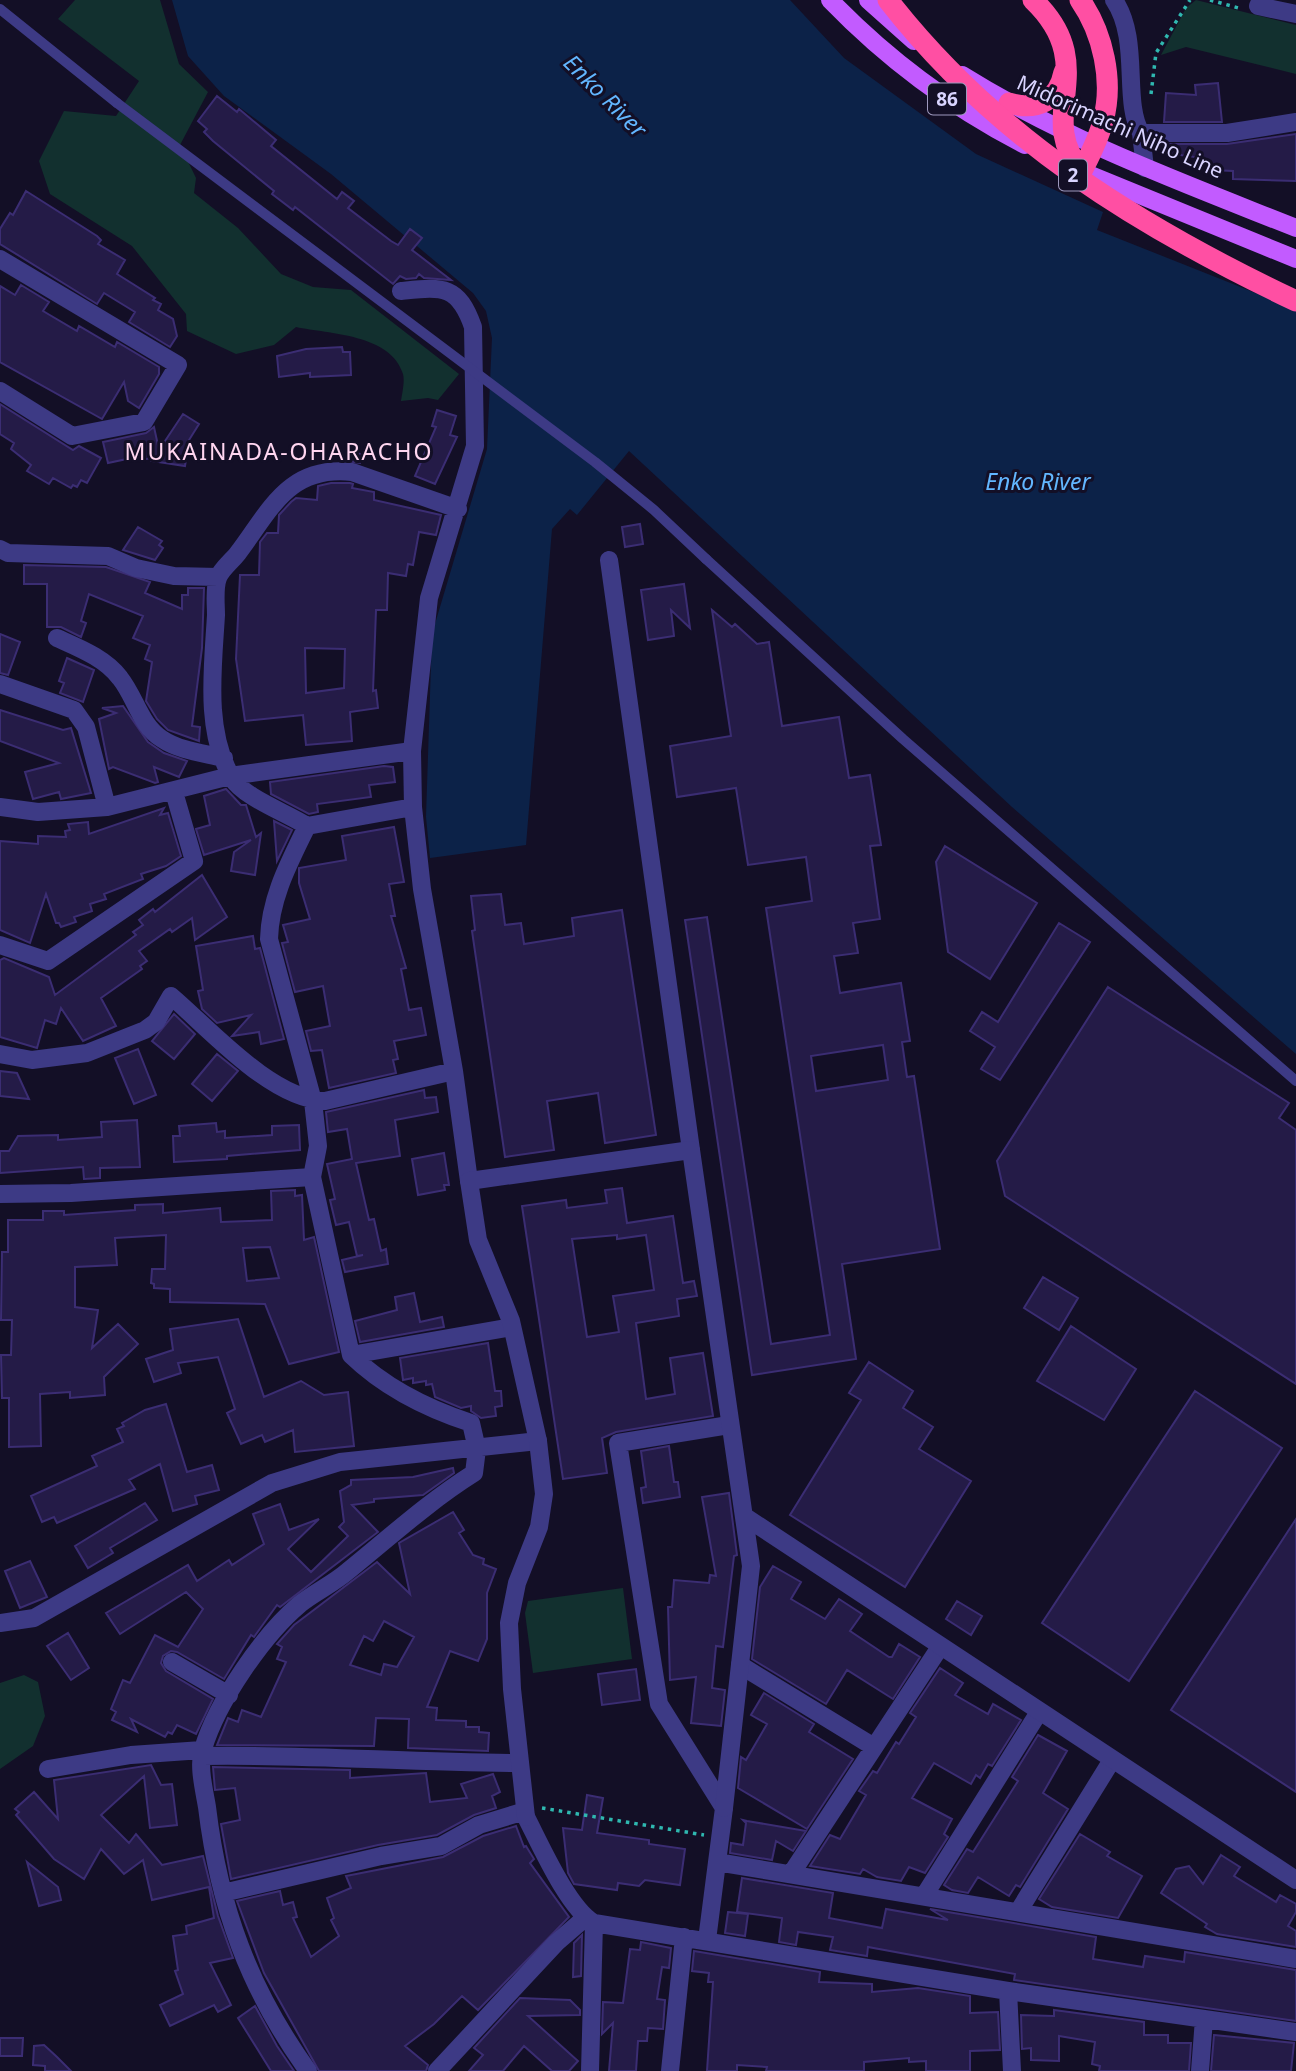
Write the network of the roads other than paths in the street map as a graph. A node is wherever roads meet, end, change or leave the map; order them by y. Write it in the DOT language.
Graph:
graph roads {
  1 [pos="830,0"];
  2 [pos="868,0"];
  3 [pos="888,0"];
  4 [pos="1033,0"];
  5 [pos="1080,0"];
  6 [pos="1114,0"];
  7 [pos="1259,3"];
  8 [pos="0,9"];
  9 [pos="1296,14"];
  10 [pos="1066,51"];
  11 [pos="1009,103"];
  12 [pos="1296,122"];
  13 [pos="1062,129"];
  14 [pos="1141,132"];
  15 [pos="1094,145"];
  16 [pos="1145,168"];
  17 [pos="1082,172"];
  18 [pos="1296,228"];
  19 [pos="0,259"];
  20 [pos="1296,259"];
  21 [pos="401,291"];
  22 [pos="1296,301"];
  23 [pos="0,391"];
  24 [pos="458,509"];
  25 [pos="0,549"];
  26 [pos="609,561"];
  27 [pos="218,577"];
  28 [pos="57,638"];
  29 [pos="0,684"];
  30 [pos="412,751"];
  31 [pos="224,758"];
  32 [pos="230,776"];
  33 [pos="174,792"];
  34 [pos="0,807"];
  35 [pos="107,807"];
  36 [pos="413,807"];
  37 [pos="307,826"];
  38 [pos="0,945"];
  39 [pos="0,1054"];
  40 [pos="454,1072"];
  41 [pos="1296,1080"];
  42 [pos="313,1101"];
  43 [pos="691,1150"];
  44 [pos="312,1177"];
  45 [pos="469,1181"];
  46 [pos="0,1194"];
  47 [pos="512,1326"];
  48 [pos="351,1356"];
  49 [pos="729,1425"];
  50 [pos="538,1441"];
  51 [pos="477,1448"];
  52 [pos="747,1518"];
  53 [pos="0,1623"];
  54 [pos="940,1647"];
  55 [pos="172,1662"];
  56 [pos="740,1665"];
  57 [pos="229,1695"];
  58 [pos="1040,1712"];
  59 [pos="874,1748"];
  60 [pos="202,1753"];
  61 [pos="1112,1760"];
  62 [pos="519,1763"];
  63 [pos="48,1769"];
  64 [pos="724,1808"];
  65 [pos="525,1811"];
  66 [pos="717,1862"];
  67 [pos="791,1874"];
  68 [pos="1296,1881"];
  69 [pos="223,1893"];
  70 [pos="923,1896"];
  71 [pos="1018,1912"];
  72 [pos="589,1920"];
  73 [pos="684,1937"];
  74 [pos="707,1940"];
  75 [pos="1296,1959"];
  76 [pos="1008,1991"];
  77 [pos="1204,2019"];
  78 [pos="1296,2032"];
  79 [pos="308,2071"];
  80 [pos="437,2071"];
  81 [pos="590,2071"];
  82 [pos="670,2071"];
  83 [pos="1012,2071"];
  84 [pos="1200,2071"];
  1 -- 17 [label="main road, 86"];
  2 -- 11 [label="main road, Midorimachi Niho Line / 86"];
  3 -- 22 [label="highway, 2, bridge"];
  4 -- 10 [label="highway"];
  5 -- 15 [label="highway"];
  6 -- 14 [label="street"];
  7 -- 9 [label="street"];
  8 -- 41 [label="lane, bridge"];
  10 -- 11 [label="highway"];
  10 -- 13 [label="highway"];
  11 -- 13 [label="main road, Midorimachi Niho Line / 86"];
  12 -- 14 [label="street"];
  13 -- 15 [label="main road, Midorimachi Niho Line / 86"];
  13 -- 17 [label="highway"];
  14 -- 16 [label="street"];
  15 -- 16 [label="main road, Midorimachi Niho Line / 86"];
  15 -- 17 [label="highway"];
  16 -- 18 [label="main road, Midorimachi Niho Line / 86"];
  17 -- 20 [label="main road, 86"];
  19 -- 23 [label="street"];
  21 -- 24 [label="street"];
  24 -- 27 [label="street"];
  24 -- 30 [label="street"];
  25 -- 27 [label="street"];
  26 -- 43 [label="street"];
  27 -- 31 [label="street"];
  28 -- 31 [label="street"];
  29 -- 35 [label="street"];
  30 -- 32 [label="street"];
  30 -- 36 [label="street"];
  31 -- 32 [label="street"];
  32 -- 33 [label="street"];
  32 -- 37 [label="street"];
  33 -- 35 [label="street"];
  33 -- 38 [label="street"];
  34 -- 35 [label="street"];
  36 -- 37 [label="street"];
  36 -- 40 [label="street"];
  37 -- 42 [label="street"];
  39 -- 42 [label="street"];
  40 -- 42 [label="street"];
  40 -- 45 [label="street"];
  42 -- 44 [label="street"];
  43 -- 45 [label="street"];
  43 -- 49 [label="street"];
  44 -- 46 [label="street"];
  44 -- 48 [label="street"];
  45 -- 47 [label="street"];
  47 -- 48 [label="street"];
  47 -- 50 [label="street"];
  48 -- 51 [label="street"];
  49 -- 52 [label="street"];
  49 -- 64 [label="street"];
  50 -- 51 [label="street"];
  50 -- 62 [label="street"];
  51 -- 53 [label="street"];
  51 -- 57 [label="street"];
  52 -- 54 [label="street"];
  52 -- 56 [label="street"];
  54 -- 58 [label="street"];
  54 -- 59 [label="street"];
  55 -- 57 [label="street"];
  56 -- 59 [label="street"];
  56 -- 64 [label="street"];
  57 -- 60 [label="street"];
  58 -- 61 [label="street"];
  58 -- 70 [label="street"];
  59 -- 67 [label="street"];
  60 -- 62 [label="street"];
  60 -- 63 [label="street"];
  60 -- 69 [label="street"];
  61 -- 68 [label="street"];
  61 -- 71 [label="street"];
  62 -- 65 [label="street"];
  64 -- 66 [label="street"];
  65 -- 69 [label="street"];
  65 -- 72 [label="street"];
  66 -- 67 [label="street"];
  66 -- 74 [label="street"];
  67 -- 70 [label="street"];
  69 -- 79 [label="street"];
  70 -- 71 [label="street"];
  71 -- 75 [label="street"];
  72 -- 73 [label="street"];
  72 -- 80 [label="street"];
  72 -- 81 [label="street"];
  73 -- 74 [label="street"];
  73 -- 82 [label="street"];
  74 -- 76 [label="street"];
  76 -- 77 [label="street"];
  76 -- 83 [label="street"];
  77 -- 78 [label="street"];
  77 -- 84 [label="street"];
}
